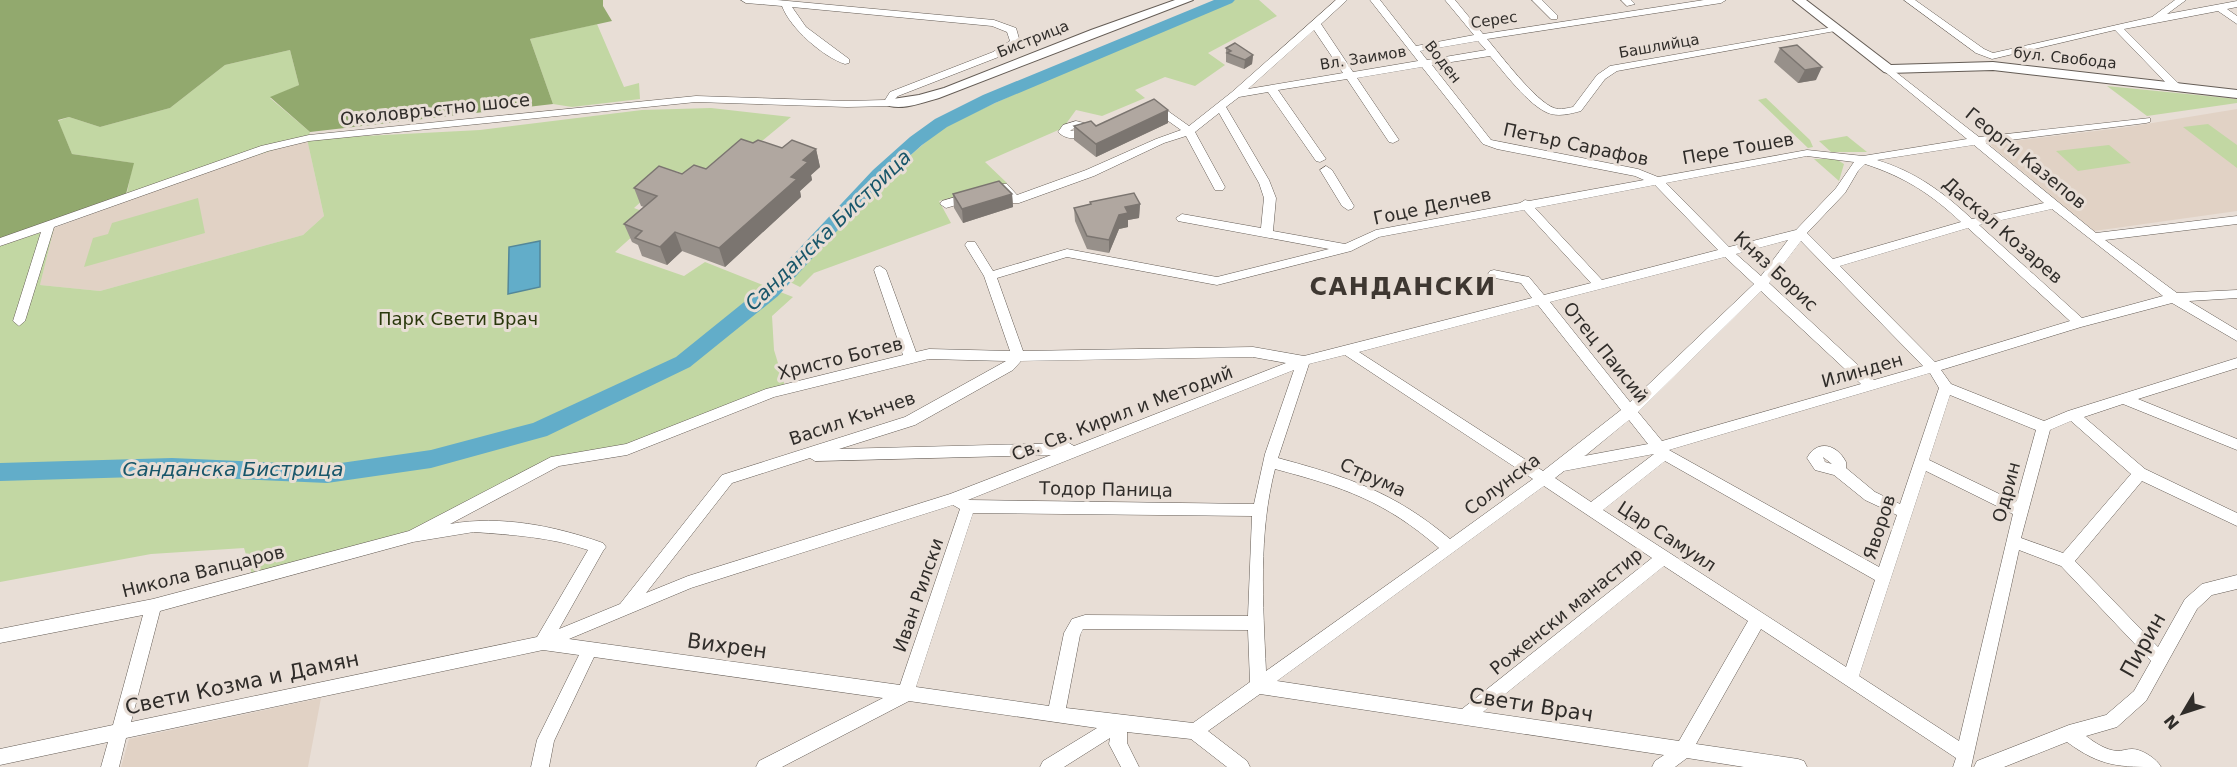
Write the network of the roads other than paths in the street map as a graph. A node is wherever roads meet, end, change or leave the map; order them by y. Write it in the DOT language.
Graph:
graph roads {
  1 [pos="746,0"];
  2 [pos="882,0"];
  3 [pos="1187,0"];
  4 [pos="1342,0"];
  5 [pos="1375,0"];
  6 [pos="1450,0"];
  7 [pos="1537,0"];
  8 [pos="1799,0"];
  9 [pos="1910,0"];
  10 [pos="2181,0"];
  11 [pos="773,1"];
  12 [pos="1714,1"];
  13 [pos="786,4"];
  14 [pos="2237,4"];
  15 [pos="2219,7"];
  16 [pos="869,11"];
  17 [pos="1554,17"];
  18 [pos="2153,20"];
  19 [pos="2237,21"];
  20 [pos="1315,23"];
  21 [pos="2117,27"];
  22 [pos="1835,28"];
  23 [pos="1480,36"];
  24 [pos="1414,49"];
  25 [pos="1494,52"];
  26 [pos="845,61"];
  27 [pos="1424,63"];
  28 [pos="1888,69"];
  29 [pos="1352,75"];
  30 [pos="2175,86"];
  31 [pos="1271,87"];
  32 [pos="1236,94"];
  33 [pos="2237,94"];
  34 [pos="891,103"];
  35 [pos="1139,107"];
  36 [pos="1221,107"];
  37 [pos="2146,120"];
  38 [pos="1188,131"];
  39 [pos="1393,141"];
  40 [pos="1978,141"];
  41 [pos="1487,142"];
  42 [pos="1863,159"];
  43 [pos="1657,181"];
  44 [pos="1219,187"];
  45 [pos="946,204"];
  46 [pos="1525,204"];
  47 [pos="2055,204"];
  48 [pos="1348,206"];
  49 [pos="1182,218"];
  50 [pos="2237,220"];
  51 [pos="1970,223"];
  52 [pos="49,225"];
  53 [pos="1800,233"];
  54 [pos="1267,234"];
  55 [pos="2094,237"];
  56 [pos="0,242"];
  57 [pos="971,245"];
  58 [pos="1347,248"];
  59 [pos="1726,251"];
  60 [pos="1831,264"];
  61 [pos="880,270"];
  62 [pos="1494,273"];
  63 [pos="990,276"];
  64 [pos="1762,283"];
  65 [pos="1599,284"];
  66 [pos="2237,294"];
  67 [pos="2174,298"];
  68 [pos="1542,300"];
  69 [pos="19,321"];
  70 [pos="2080,322"];
  71 [pos="2237,336"];
  72 [pos="1347,350"];
  73 [pos="1018,356"];
  74 [pos="911,358"];
  75 [pos="1304,361"];
  76 [pos="2237,363"];
  77 [pos="1932,368"];
  78 [pos="1872,386"];
  79 [pos="1946,388"];
  80 [pos="2123,399"];
  81 [pos="1630,411"];
  82 [pos="2073,415"];
  83 [pos="2044,427"];
  84 [pos="2237,445"];
  85 [pos="1077,449"];
  86 [pos="1662,450"];
  87 [pos="799,456"];
  88 [pos="1271,462"];
  89 [pos="1921,462"];
  90 [pos="1558,467"];
  91 [pos="1837,468"];
  92 [pos="2140,473"];
  93 [pos="1543,478"];
  94 [pos="961,503"];
  95 [pos="1260,510"];
  96 [pos="1592,510"];
  97 [pos="2021,511"];
  98 [pos="1904,512"];
  99 [pos="2237,520"];
  100 [pos="413,536"];
  101 [pos="2013,541"];
  102 [pos="1450,548"];
  103 [pos="1665,557"];
  104 [pos="2066,561"];
  105 [pos="1883,577"];
  106 [pos="2237,582"];
  107 [pos="153,606"];
  108 [pos="626,608"];
  109 [pos="1758,619"];
  110 [pos="1255,623"];
  111 [pos="0,636"];
  112 [pos="542,643"];
  113 [pos="590,650"];
  114 [pos="2160,660"];
  115 [pos="1850,679"];
  116 [pos="1258,686"];
  117 [pos="905,695"];
  118 [pos="1056,715"];
  119 [pos="1463,718"];
  120 [pos="1119,723"];
  121 [pos="1195,730"];
  122 [pos="119,731"];
  123 [pos="2069,733"];
  124 [pos="1683,751"];
  125 [pos="0,757"];
  126 [pos="1964,761"];
  127 [pos="110,767"];
  128 [pos="540,767"];
  129 [pos="765,767"];
  130 [pos="1049,767"];
  131 [pos="1130,767"];
  132 [pos="1241,767"];
  133 [pos="1661,767"];
  134 [pos="1798,767"];
  135 [pos="1983,767"];
  136 [pos="2152,767"];
  1 -- 11 [label="street"];
  2 -- 16 [label="street"];
  3 -- 34 [label="street, Бистрица"];
  4 -- 20 [label="street"];
  5 -- 24 [label="street, Воден"];
  6 -- 23 [label="street, Башлийца"];
  7 -- 17 [label="street"];
  8 -- 22 [label="street, Георги Казепов"];
  9 -- 21 [label="street"];
  10 -- 18 [label="street"];
  11 -- 13 [label="street"];
  12 -- 23 [label="street, Серес"];
  13 -- 16 [label="street"];
  13 -- 26 [label="street"];
  14 -- 15 [label="street"];
  15 -- 18 [label="street"];
  15 -- 19 [label="street"];
  16 -- 34 [label="street"];
  18 -- 21 [label="street"];
  20 -- 29 [label="street"];
  20 -- 32 [label="street"];
  21 -- 30 [label="street"];
  22 -- 25 [label="street, Башлийца"];
  22 -- 28 [label="street, Георги Казепов"];
  23 -- 24 [label="street, Серес"];
  23 -- 25 [label="street, Башлийца"];
  24 -- 27 [label="street, Воден"];
  25 -- 27 [label="street, Вл. Заимов"];
  27 -- 29 [label="street, Вл. Заимов"];
  27 -- 41 [label="street, Воден"];
  28 -- 30 [label="street, бул. Свобода"];
  28 -- 40 [label="street, Георги Казепов"];
  29 -- 31 [label="street, Вл. Заимов"];
  29 -- 39 [label="street"];
  30 -- 33 [label="street, бул. Свобода"];
  31 -- 32 [label="street, Вл. Заимов"];
  31 -- 48 [label="street"];
  32 -- 36 [label="street"];
  34 -- 52 [label="street, Околовръстно шосе"];
  35 -- 38 [label="street"];
  36 -- 38 [label="street"];
  36 -- 54 [label="street"];
  37 -- 40 [label="street, Пере Тошев"];
  38 -- 44 [label="street"];
  38 -- 45 [label="street"];
  40 -- 42 [label="street, Пере Тошев"];
  40 -- 47 [label="street, Георги Казепов"];
  41 -- 43 [label="street, Петър Сарафов"];
  42 -- 43 [label="street, Пере Тошев"];
  42 -- 51 [label="street, Даскал Козарев"];
  42 -- 53 [label="street, Солунска"];
  43 -- 46 [label="street, Гоце Делчев"];
  43 -- 59 [label="street, Княз Борис"];
  46 -- 58 [label="street, Гоце Делчев"];
  46 -- 65 [label="street"];
  47 -- 51 [label="street"];
  47 -- 55 [label="street, Георги Казепов"];
  49 -- 54 [label="street"];
  50 -- 55 [label="street"];
  51 -- 60 [label="street"];
  51 -- 70 [label="street, Даскал Козарев"];
  52 -- 56 [label="street, Околовръстно шосе"];
  52 -- 69 [label="street"];
  53 -- 59 [label="street, Св. Св. Кирил и Методий"];
  53 -- 60 [label="street"];
  53 -- 64 [label="street, Солунска"];
  54 -- 58 [label="street"];
  55 -- 67 [label="street, Георги Казепов"];
  57 -- 63 [label="street"];
  58 -- 63 [label="street, Гоце Делчев"];
  59 -- 64 [label="street, Княз Борис"];
  59 -- 65 [label="street, Св. Св. Кирил и Методий"];
  60 -- 77 [label="street"];
  61 -- 74 [label="street"];
  62 -- 68 [label="street, Отец Паисий"];
  63 -- 73 [label="street"];
  64 -- 78 [label="street, Княз Борис"];
  64 -- 81 [label="street, Солунска"];
  65 -- 68 [label="street, Св. Св. Кирил и Методий"];
  66 -- 67 [label="street, Илинден"];
  67 -- 70 [label="street, Илинден"];
  67 -- 71 [label="street, Георги Казепов"];
  68 -- 72 [label="street, Св. Св. Кирил и Методий"];
  68 -- 81 [label="street, Отец Паисий"];
  70 -- 77 [label="street, Илинден"];
  72 -- 75 [label="street, Св. Св. Кирил и Методий"];
  72 -- 93 [label="street, Цар Самуил"];
  73 -- 74 [label="street, Христо Ботев"];
  73 -- 75 [label="street, Христо Ботев"];
  73 -- 87 [label="street, Васил Кънчев"];
  74 -- 100 [label="street, Христо Ботев"];
  75 -- 85 [label="street, Св. Св. Кирил и Методий"];
  75 -- 88 [label="street"];
  76 -- 80 [label="street"];
  77 -- 78 [label="street, Илинден"];
  77 -- 79 [label="street"];
  78 -- 86 [label="street, Илинден"];
  79 -- 83 [label="street"];
  79 -- 89 [label="street, Яворов"];
  80 -- 82 [label="street"];
  80 -- 84 [label="street"];
  81 -- 86 [label="street, Отец Паисий"];
  81 -- 90 [label="street, Солунска"];
  82 -- 83 [label="street"];
  82 -- 92 [label="street"];
  83 -- 97 [label="street, Одрин"];
  85 -- 87 [label="street"];
  85 -- 94 [label="street, Св. Св. Кирил и Методий"];
  86 -- 90 [label="street, Илинден"];
  86 -- 96 [label="street"];
  86 -- 105 [label="street"];
  87 -- 108 [label="street, Васил Кънчев"];
  88 -- 95 [label="street"];
  88 -- 102 [label="street, Струма"];
  89 -- 97 [label="street"];
  89 -- 98 [label="street, Яворов"];
  90 -- 93 [label="street, Солунска"];
  91 -- 98 [label="street"];
  92 -- 99 [label="street"];
  92 -- 104 [label="street"];
  93 -- 96 [label="street, Цар Самуил"];
  93 -- 102 [label="street, Солунска"];
  94 -- 95 [label="street, Тодор Паница"];
  94 -- 108 [label="street, Св. Св. Кирил и Методий"];
  94 -- 117 [label="street, Иван Рилски"];
  95 -- 110 [label="street"];
  96 -- 103 [label="street, Цар Самуил"];
  97 -- 101 [label="street, Одрин"];
  98 -- 105 [label="street, Яворов"];
  100 -- 107 [label="street, Никола Вапцаров"];
  100 -- 112 [label="street"];
  101 -- 104 [label="street"];
  101 -- 126 [label="street, Одрин"];
  102 -- 116 [label="street, Солунска"];
  103 -- 109 [label="street, Цар Самуил"];
  103 -- 119 [label="street, Роженски манастир"];
  104 -- 114 [label="street"];
  105 -- 115 [label="street, Яворов"];
  106 -- 114 [label="street, Пирин"];
  107 -- 111 [label="street, Никола Вапцаров"];
  107 -- 122 [label="street"];
  108 -- 112 [label="street, Св. Св. Кирил и Методий"];
  109 -- 115 [label="street, Цар Самуил"];
  109 -- 124 [label="street"];
  110 -- 116 [label="street"];
  110 -- 118 [label="street"];
  112 -- 113 [label="street, Вихрен"];
  112 -- 122 [label="street, Свети Козма и Дамян"];
  113 -- 117 [label="street, Вихрен"];
  113 -- 128 [label="street"];
  114 -- 123 [label="street, Пирин"];
  115 -- 126 [label="street, Цар Самуил"];
  116 -- 119 [label="street, Свети Врач"];
  116 -- 121 [label="street, Солунска"];
  117 -- 118 [label="street, Вихрен"];
  117 -- 129 [label="street"];
  118 -- 120 [label="street, Вихрен"];
  119 -- 124 [label="street, Свети Врач"];
  120 -- 121 [label="street, Вихрен"];
  120 -- 130 [label="street"];
  120 -- 131 [label="street"];
  121 -- 132 [label="street"];
  122 -- 125 [label="street, Свети Козма и Дамян"];
  122 -- 127 [label="street"];
  123 -- 135 [label="street, Пирин"];
  123 -- 136 [label="street"];
  124 -- 133 [label="street"];
  124 -- 134 [label="street, Свети Врач"];
}
